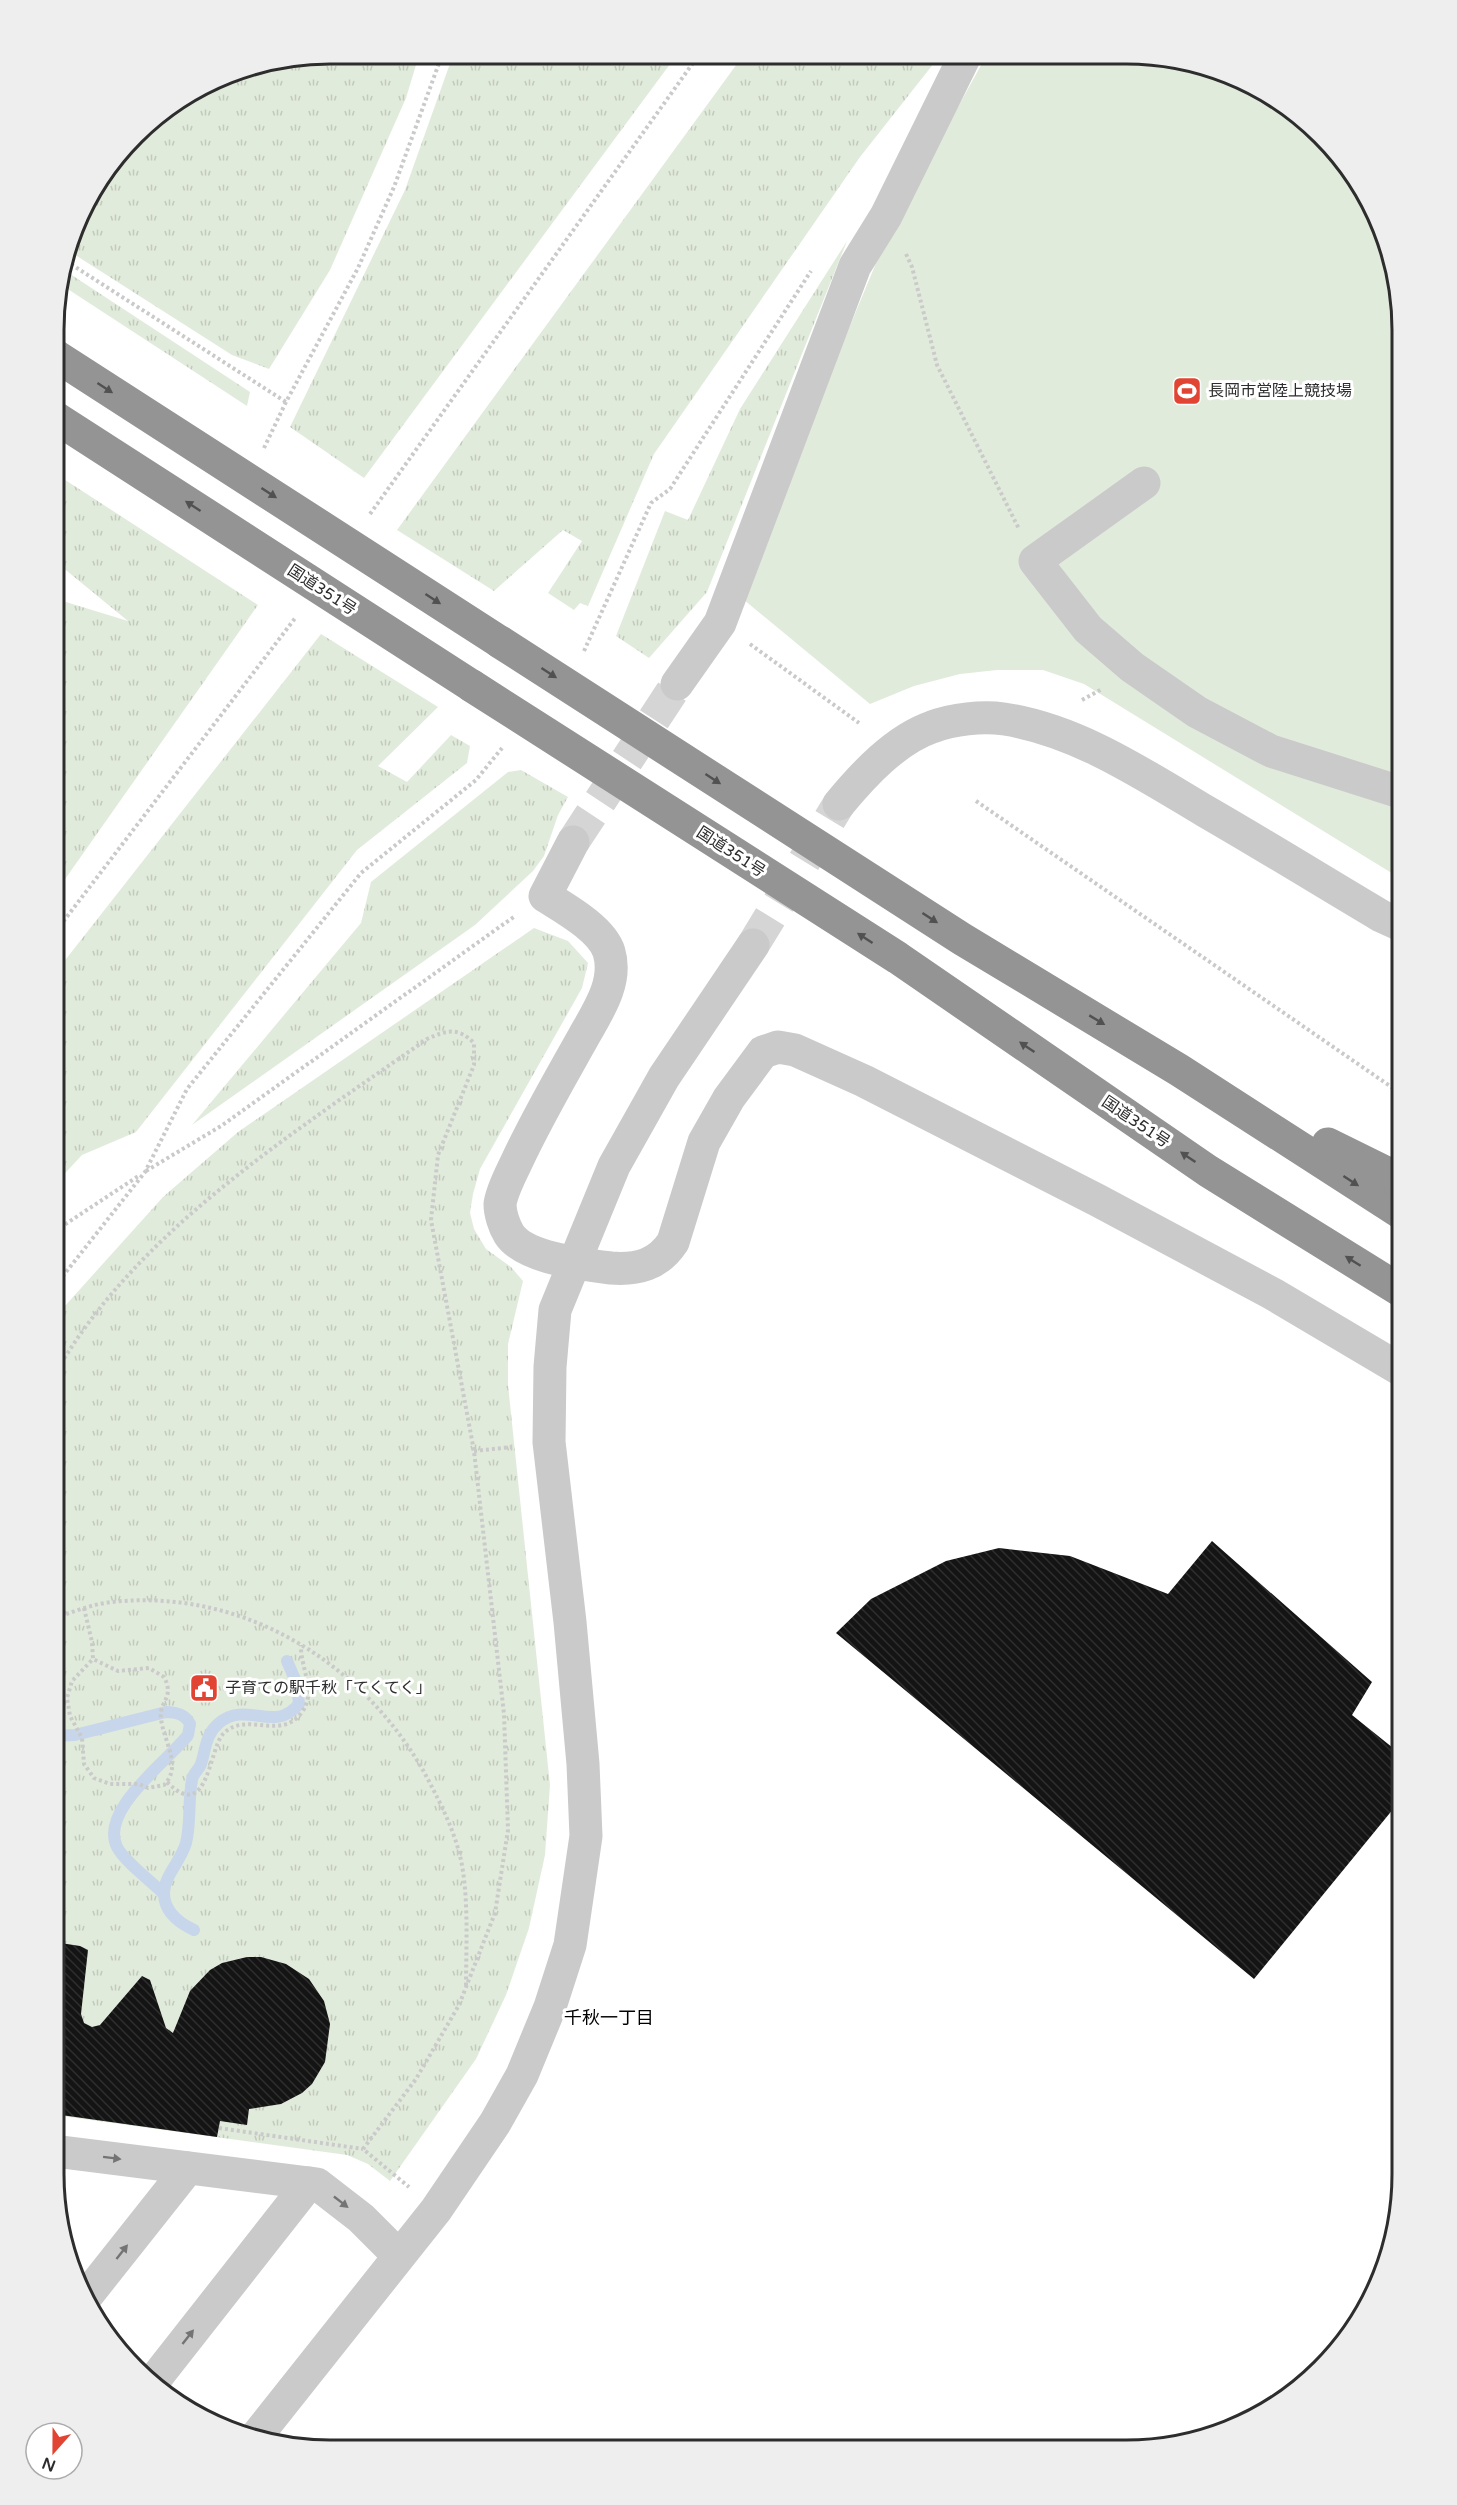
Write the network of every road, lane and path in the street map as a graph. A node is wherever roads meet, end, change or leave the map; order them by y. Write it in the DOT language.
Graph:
graph roads {
  1 [pos="439,64"];
  2 [pos="692,64"];
  3 [pos="961,64"];
  4 [pos="886,216"];
  5 [pos="818,261"];
  6 [pos="73,265"];
  7 [pos="64,361"];
  8 [pos="286,402"];
  9 [pos="64,423"];
  10 [pos="261,455"];
  11 [pos="1144,483"];
  12 [pos="365,521"];
  13 [pos="1035,561"];
  14 [pos="297,616"];
  15 [pos="720,623"];
  16 [pos="582,658"];
  17 [pos="677,684"];
  18 [pos="859,723"];
  19 [pos="503,746"];
  20 [pos="1392,790"];
  21 [pos="976,801"];
  22 [pos="839,804"];
  23 [pos="573,842"];
  24 [pos="545,896"];
  25 [pos="64,921"];
  26 [pos="1392,921"];
  27 [pos="753,945"];
  28 [pos="1179,1070"];
  29 [pos="1392,1087"];
  30 [pos="145,1172"];
  31 [pos="1392,1176"];
  32 [pos="1392,1207"];
  33 [pos="64,1225"];
  34 [pos="573,1264"];
  35 [pos="64,1275"];
  36 [pos="1392,1285"];
  37 [pos="64,1361"];
  38 [pos="1392,1364"];
  39 [pos="84,1608"];
  40 [pos="64,1615"];
  41 [pos="302,1644"];
  42 [pos="93,1659"];
  43 [pos="167,1782"];
  44 [pos="466,1989"];
  45 [pos="219,2128"];
  46 [pos="363,2149"];
  47 [pos="64,2158"];
  48 [pos="188,2168"];
  49 [pos="309,2183"];
  50 [pos="436,2210"];
  51 [pos="398,2255"];
  52 [pos="92,2291"];
  53 [pos="157,2377"];
  54 [pos="261,2431"];
  1 -- 8 [label="path"];
  2 -- 12 [label="path"];
  3 -- 4 [label="street"];
  4 -- 13 [label="path"];
  4 -- 15 [label="street"];
  5 -- 16 [label="path"];
  6 -- 8 [label="path"];
  7 -- 28 [label="highway, one-way, bridge"];
  8 -- 10 [label="path"];
  36 -- 9 [label="highway, 国道351号, one-way, bridge"];
  11 -- 13 [label="street"];
  13 -- 20 [label="street"];
  14 -- 25 [label="path"];
  15 -- 17 [label="street"];
  15 -- 18 [label="path"];
  19 -- 30 [label="path"];
  21 -- 29 [label="path"];
  22 -- 26 [label="street"];
  23 -- 24 [label="street"];
  24 -- 30 [label="path"];
  24 -- 34 [label="street"];
  27 -- 34 [label="street"];
  28 -- 31 [label="highway"];
  28 -- 32 [label="highway, one-way"];
  30 -- 33 [label="path"];
  30 -- 35 [label="path"];
  34 -- 38 [label="street"];
  34 -- 50 [label="street"];
  37 -- 44 [label="path"];
  39 -- 40 [label="path"];
  39 -- 41 [label="path"];
  39 -- 42 [label="path"];
  41 -- 43 [label="path"];
  41 -- 44 [label="path"];
  42 -- 43 [label="path"];
  42 -- 43 [label="path"];
  44 -- 46 [label="path"];
  45 -- 46 [label="path"];
  46 -- 50 [label="path"];
  47 -- 48 [label="street, one-way"];
  48 -- 49 [label="street"];
  52 -- 48 [label="street, one-way"];
  49 -- 51 [label="street, one-way"];
  53 -- 49 [label="street, one-way"];
  50 -- 51 [label="street"];
  51 -- 54 [label="street"];
}
